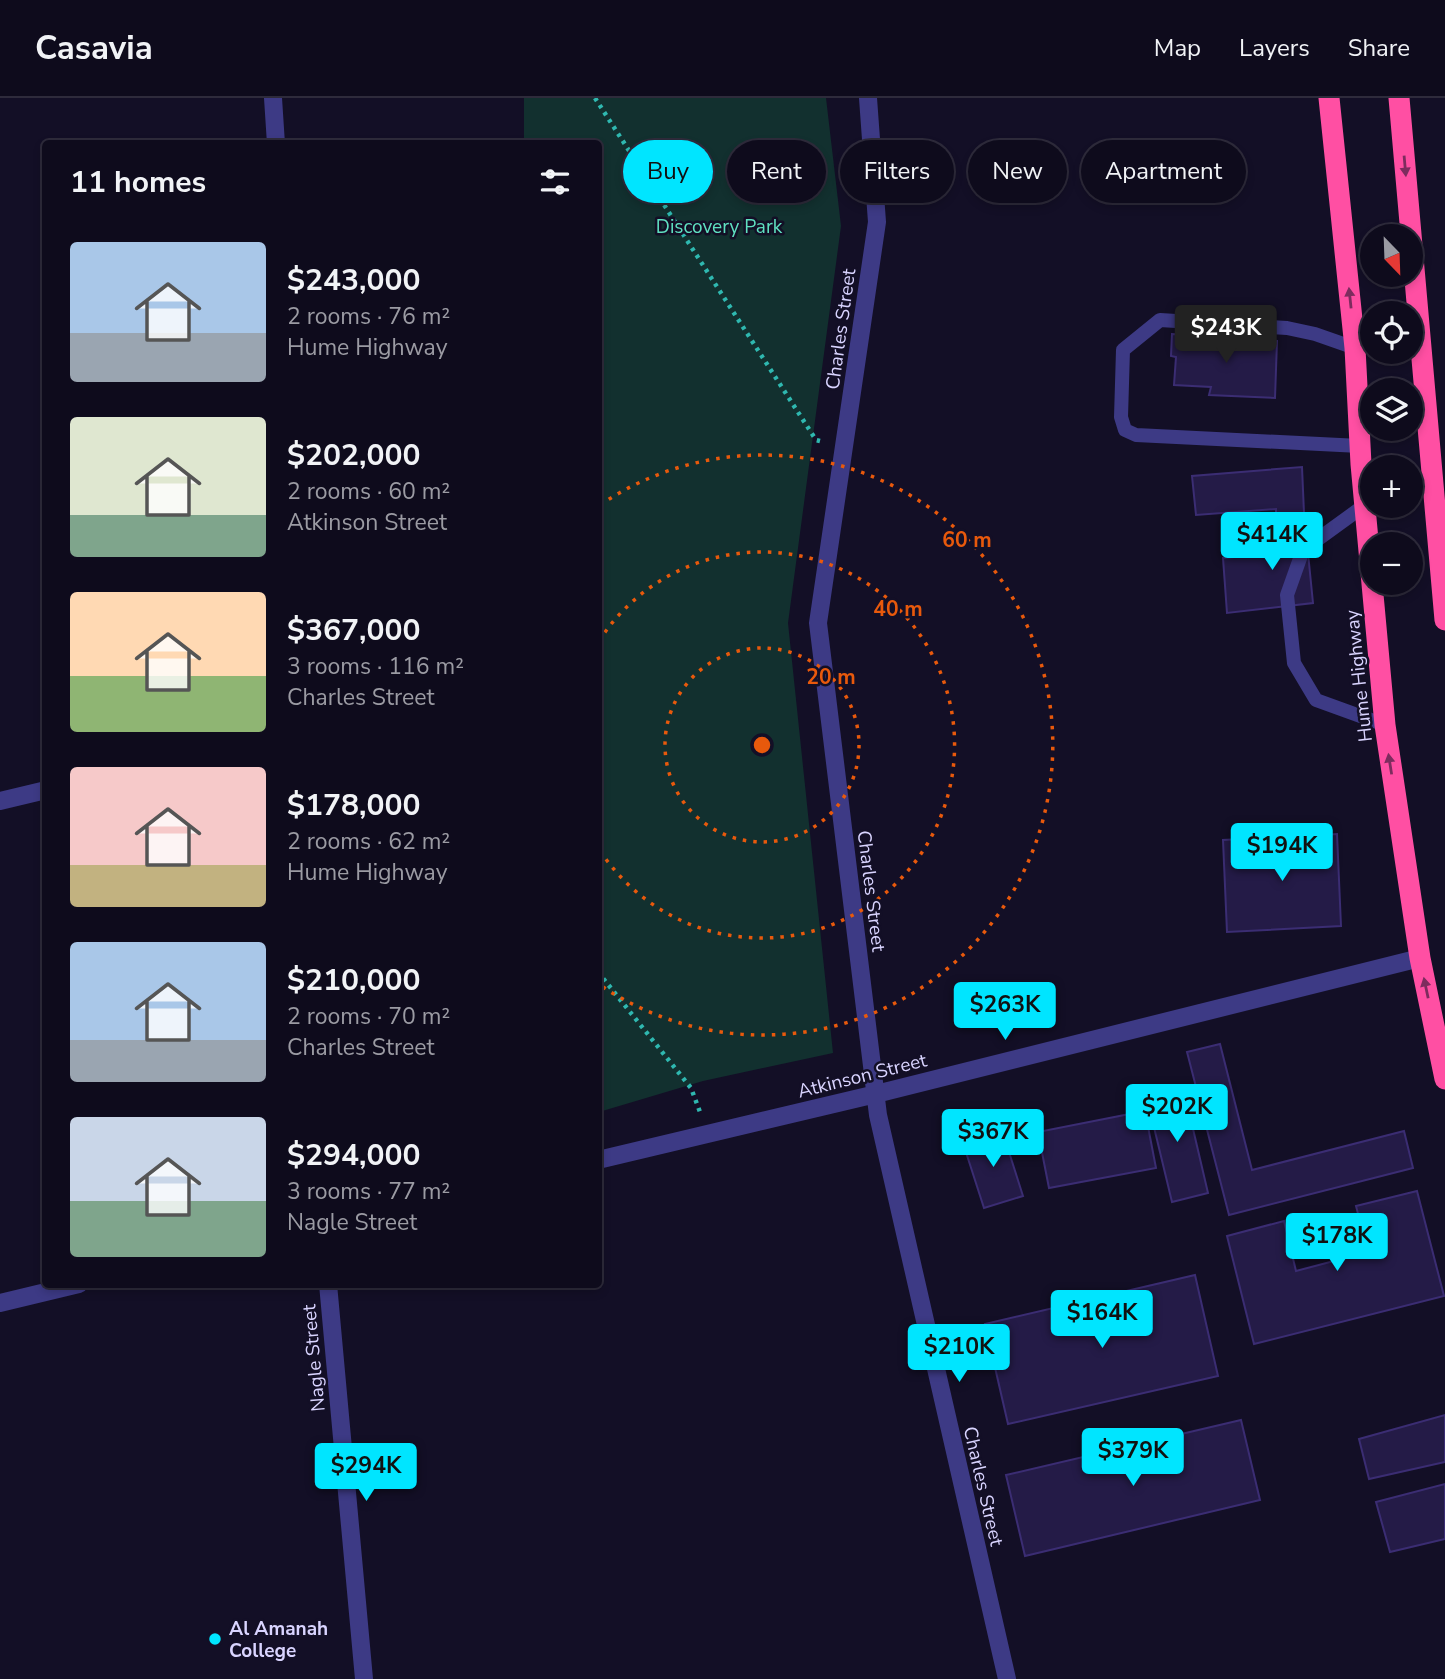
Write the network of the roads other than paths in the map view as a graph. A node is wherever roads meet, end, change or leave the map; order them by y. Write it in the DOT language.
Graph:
graph roads {
  1 [pos="274,98"];
  2 [pos="868,98"];
  3 [pos="1329,98"];
  4 [pos="1399,98"];
  5 [pos="276,140"];
  6 [pos="1355,348"];
  7 [pos="1360,446"];
  8 [pos="1361,455"];
  9 [pos="1438,465"];
  10 [pos="1360,509"];
  11 [pos="1366,518"];
  12 [pos="1445,620"];
  13 [pos="1384,726"];
  14 [pos="42,791"];
  15 [pos="0,801"];
  16 [pos="1420,958"];
  17 [pos="1445,1079"];
  18 [pos="876,1094"];
  19 [pos="602,1159"];
  20 [pos="62,1288"];
  21 [pos="328,1288"];
  22 [pos="0,1303"];
  23 [pos="364,1679"];
  24 [pos="1007,1679"];
  1 -- 5 [label="street"];
  2 -- 18 [label="street, Charles Street"];
  6 -- 3 [label="highway, Hume Highway, one-way"];
  4 -- 9 [label="highway, one-way"];
  6 -- 7 [label="highway, Hume Highway"];
  6 -- 7 [label="lane"];
  7 -- 8 [label="highway, Hume Highway"];
  9 -- 12 [label="highway"];
  10 -- 13 [label="lane"];
  11 -- 13 [label="highway, Hume Highway"];
  16 -- 13 [label="highway, Hume Highway, one-way"];
  14 -- 15 [label="street"];
  17 -- 16 [label="highway, Hume Highway, one-way"];
  16 -- 18 [label="street, Atkinson Street"];
  18 -- 19 [label="street, Atkinson Street"];
  18 -- 24 [label="street, Charles Street"];
  20 -- 22 [label="street"];
  21 -- 23 [label="street, Nagle Street"];
}
